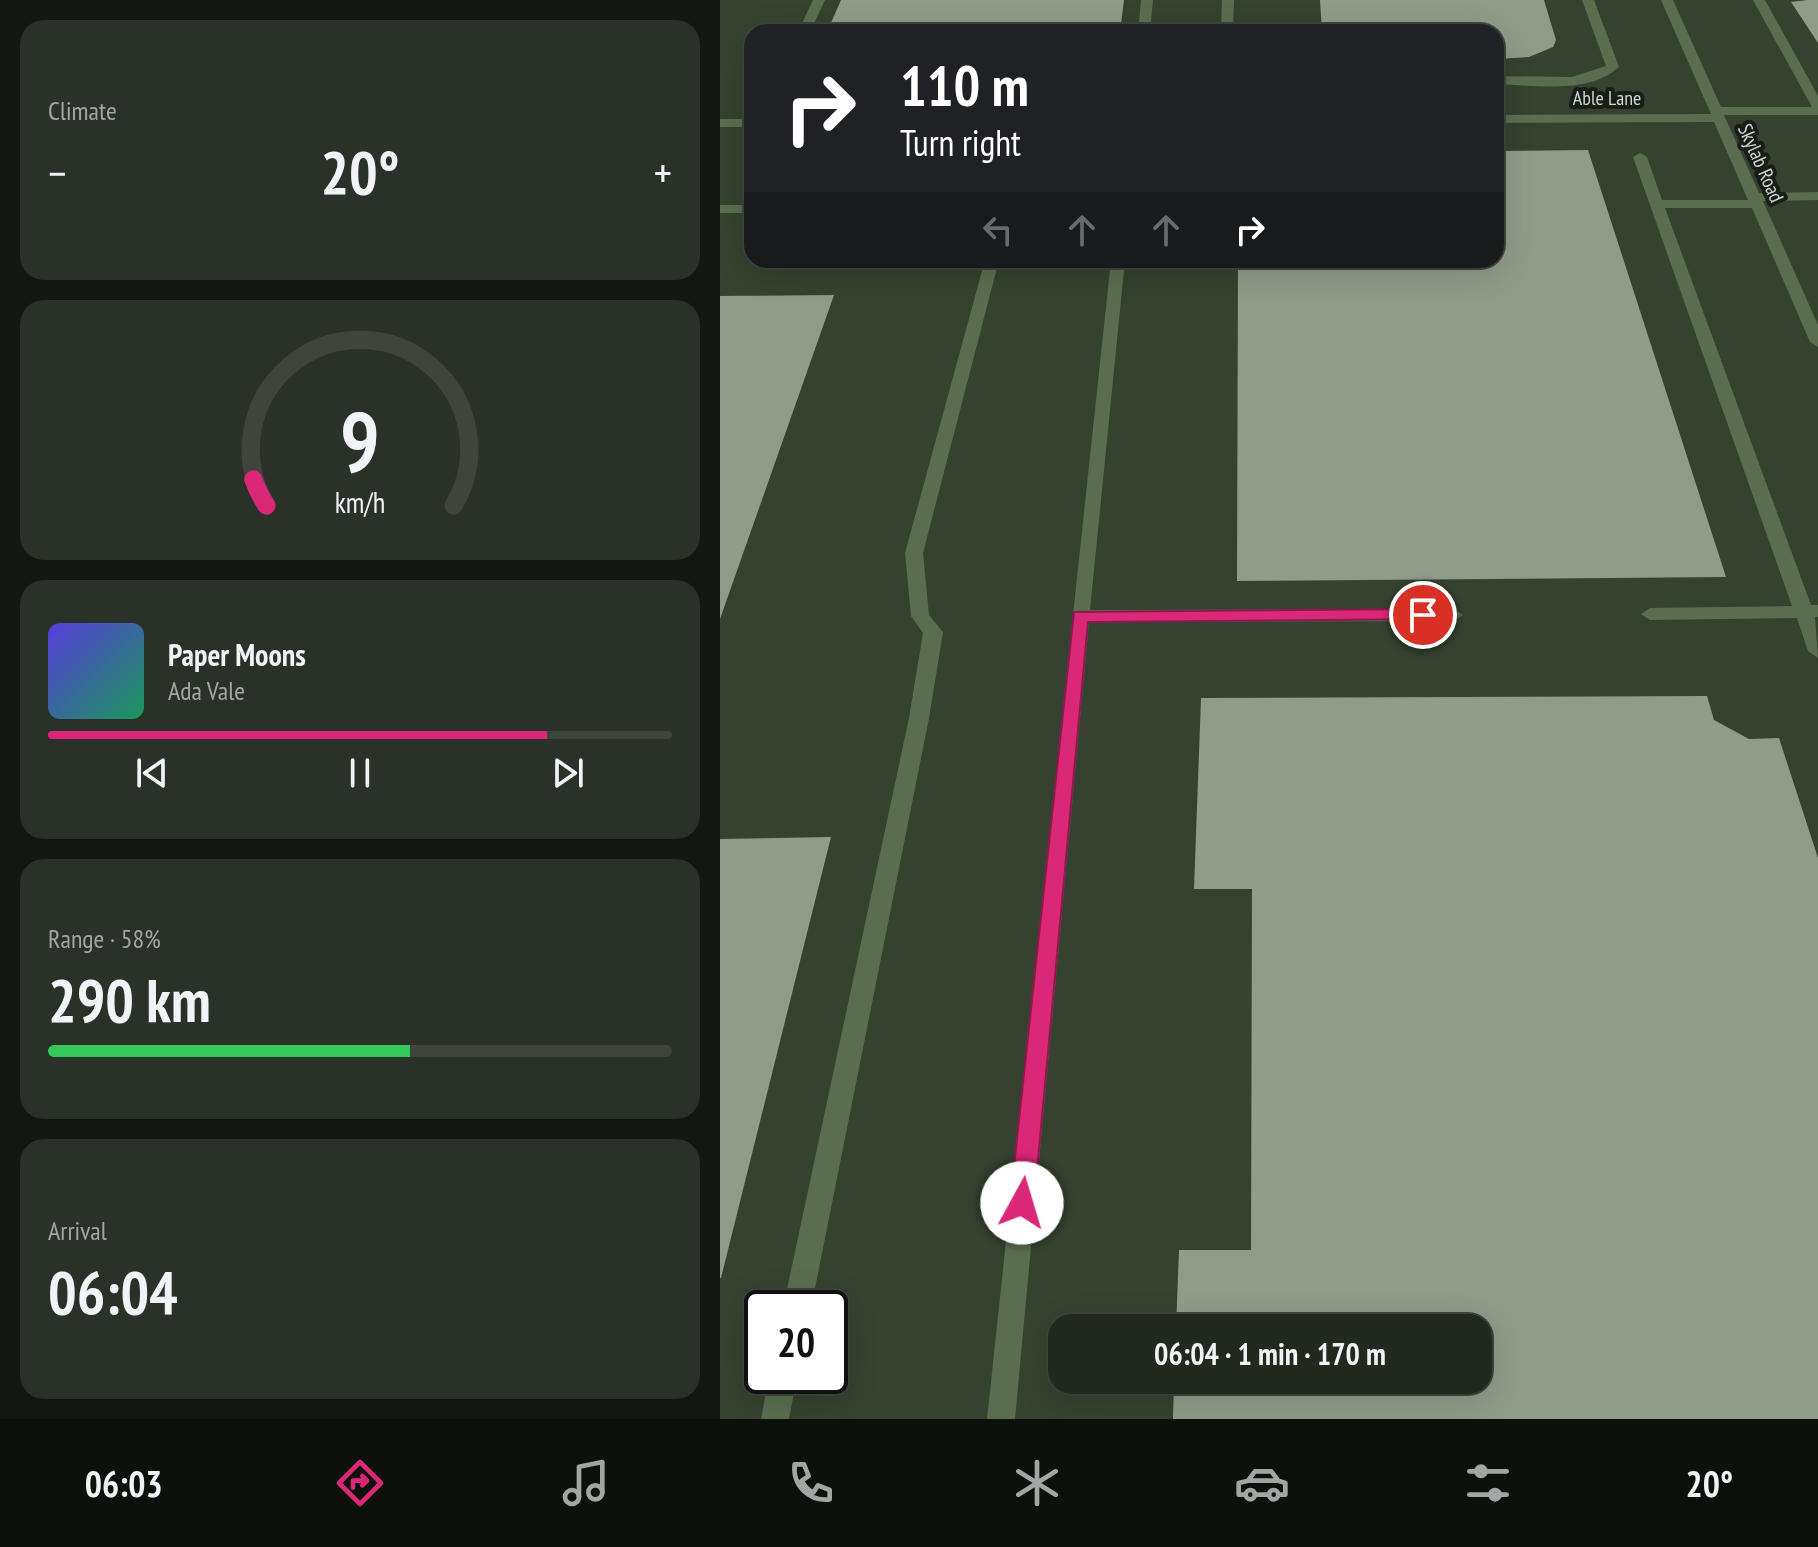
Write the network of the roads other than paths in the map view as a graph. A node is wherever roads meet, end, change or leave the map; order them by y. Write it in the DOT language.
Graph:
graph roads {
  1 [pos="819,0"];
  2 [pos="1147,0"];
  3 [pos="1228,0"];
  4 [pos="1588,0"];
  5 [pos="1667,0"];
  6 [pos="1759,0"];
  7 [pos="808,24"];
  8 [pos="1145,24"];
  9 [pos="1227,24"];
  10 [pos="1504,80"];
  11 [pos="1818,109"];
  12 [pos="1717,115"];
  13 [pos="1504,119"];
  14 [pos="720,123"];
  15 [pos="744,123"];
  16 [pos="1640,157"];
  17 [pos="1818,196"];
  18 [pos="1755,200"];
  19 [pos="1657,204"];
  20 [pos="720,209"];
  21 [pos="744,209"];
  22 [pos="990,268"];
  23 [pos="1117,268"];
  24 [pos="1818,342"];
  25 [pos="1811,612"];
  26 [pos="1650,614"];
  27 [pos="1454,615"];
  28 [pos="1080,616"];
  29 [pos="1818,651"];
  30 [pos="801,1290"];
  31 [pos="780,1394"];
  32 [pos="775,1419"];
  33 [pos="1001,1419"];
  1 -- 7 [label="street"];
  2 -- 8 [label="street"];
  3 -- 9 [label="street"];
  4 -- 10 [label="street"];
  5 -- 12 [label="street, Skylab Road"];
  6 -- 11 [label="street"];
  11 -- 12 [label="street, Able Lane"];
  12 -- 13 [label="street, Able Lane"];
  12 -- 18 [label="street, Skylab Road"];
  14 -- 15 [label="street"];
  16 -- 19 [label="street"];
  17 -- 18 [label="street"];
  18 -- 19 [label="street"];
  18 -- 24 [label="street, Skylab Road"];
  19 -- 25 [label="street"];
  20 -- 21 [label="street"];
  22 -- 30 [label="street"];
  23 -- 28 [label="street"];
  25 -- 26 [label="street"];
  25 -- 29 [label="street"];
  27 -- 28 [label="street"];
  28 -- 33 [label="street"];
  31 -- 32 [label="street"];
}
